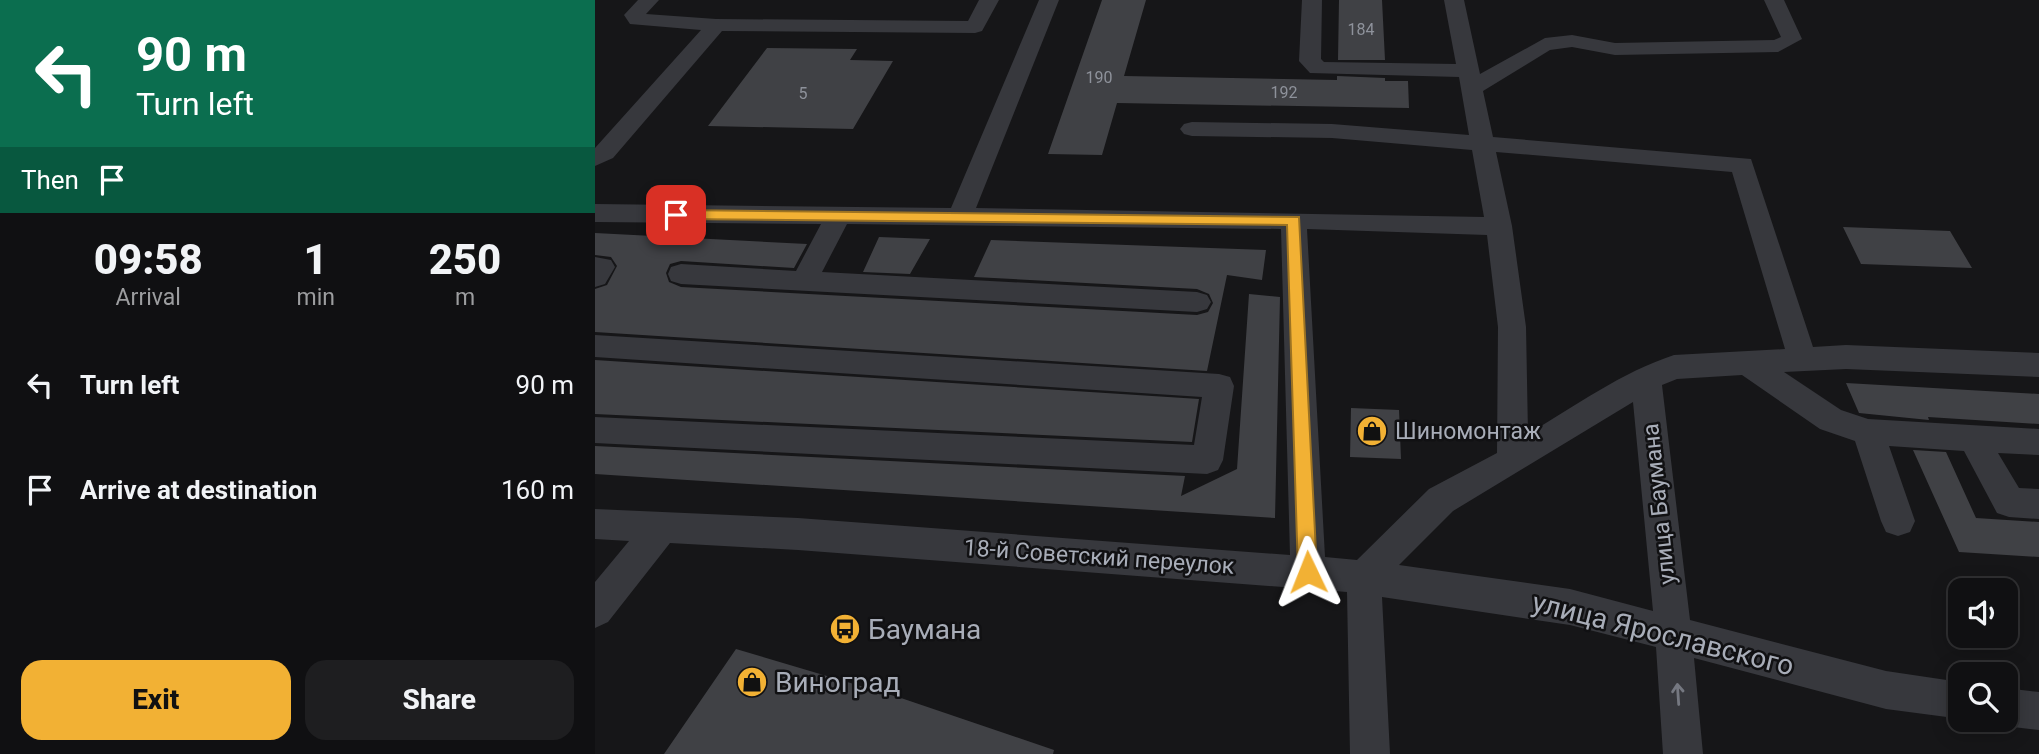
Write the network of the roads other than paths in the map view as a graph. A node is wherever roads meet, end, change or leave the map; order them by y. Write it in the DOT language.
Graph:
graph roads {
  1 [pos="649,0"];
  2 [pos="989,0"];
  3 [pos="1049,0"];
  4 [pos="1312,0"];
  5 [pos="1454,0"];
  6 [pos="1774,0"];
  7 [pos="716,25"];
  8 [pos="1470,80"];
  9 [pos="1192,129"];
  10 [pos="1483,144"];
  11 [pos="595,158"];
  12 [pos="595,213"];
  13 [pos="837,218"];
  14 [pos="959,218"];
  15 [pos="1294,220"];
  16 [pos="1499,226"];
  17 [pos="595,267"];
  18 [pos="681,274"];
  19 [pos="595,277"];
  20 [pos="804,281"];
  21 [pos="1197,302"];
  22 [pos="595,346"];
  23 [pos="1802,358"];
  24 [pos="1747,363"];
  25 [pos="2039,365"];
  26 [pos="1646,379"];
  27 [pos="595,430"];
  28 [pos="1868,432"];
  29 [pos="1973,438"];
  30 [pos="2039,442"];
  31 [pos="1513,460"];
  32 [pos="2039,504"];
  33 [pos="1898,521"];
  34 [pos="595,524"];
  35 [pos="663,527"];
  36 [pos="1308,572"];
  37 [pos="1364,577"];
  38 [pos="595,610"];
  39 [pos="1673,634"];
  40 [pos="1948,699"];
  41 [pos="2018,709"];
  42 [pos="2039,711"];
  43 [pos="1370,754"];
  44 [pos="1683,754"];
  1 -- 7 [label="street"];
  2 -- 7 [label="street"];
  3 -- 14 [label="street"];
  4 -- 8 [label="street"];
  5 -- 8 [label="street"];
  6 -- 8 [label="street"];
  7 -- 11 [label="street"];
  8 -- 10 [label="street"];
  9 -- 10 [label="street"];
  10 -- 16 [label="street"];
  10 -- 23 [label="street"];
  12 -- 13 [label="street"];
  13 -- 14 [label="street"];
  13 -- 20 [label="street"];
  14 -- 15 [label="street"];
  15 -- 16 [label="street"];
  15 -- 36 [label="street"];
  16 -- 31 [label="street"];
  17 -- 19 [label="street"];
  18 -- 20 [label="street"];
  20 -- 21 [label="street"];
  22 -- 27 [label="street"];
  23 -- 24 [label="street"];
  23 -- 25 [label="street"];
  24 -- 26 [label="street"];
  24 -- 28 [label="street"];
  26 -- 31 [label="street"];
  26 -- 39 [label="street, улица Баумана"];
  28 -- 29 [label="street"];
  28 -- 33 [label="street"];
  29 -- 30 [label="street"];
  29 -- 32 [label="street"];
  31 -- 37 [label="street"];
  34 -- 35 [label="street, 18-й Советский переулок"];
  35 -- 36 [label="street, 18-й Советский переулок"];
  35 -- 38 [label="street"];
  36 -- 37 [label="street, 18-й Советский переулок"];
  37 -- 39 [label="street, улица Ярославского"];
  37 -- 43 [label="street"];
  39 -- 40 [label="street, улица Ярославского"];
  44 -- 39 [label="street, улица Баумана, one-way"];
  41 -- 42 [label="street"];
}
